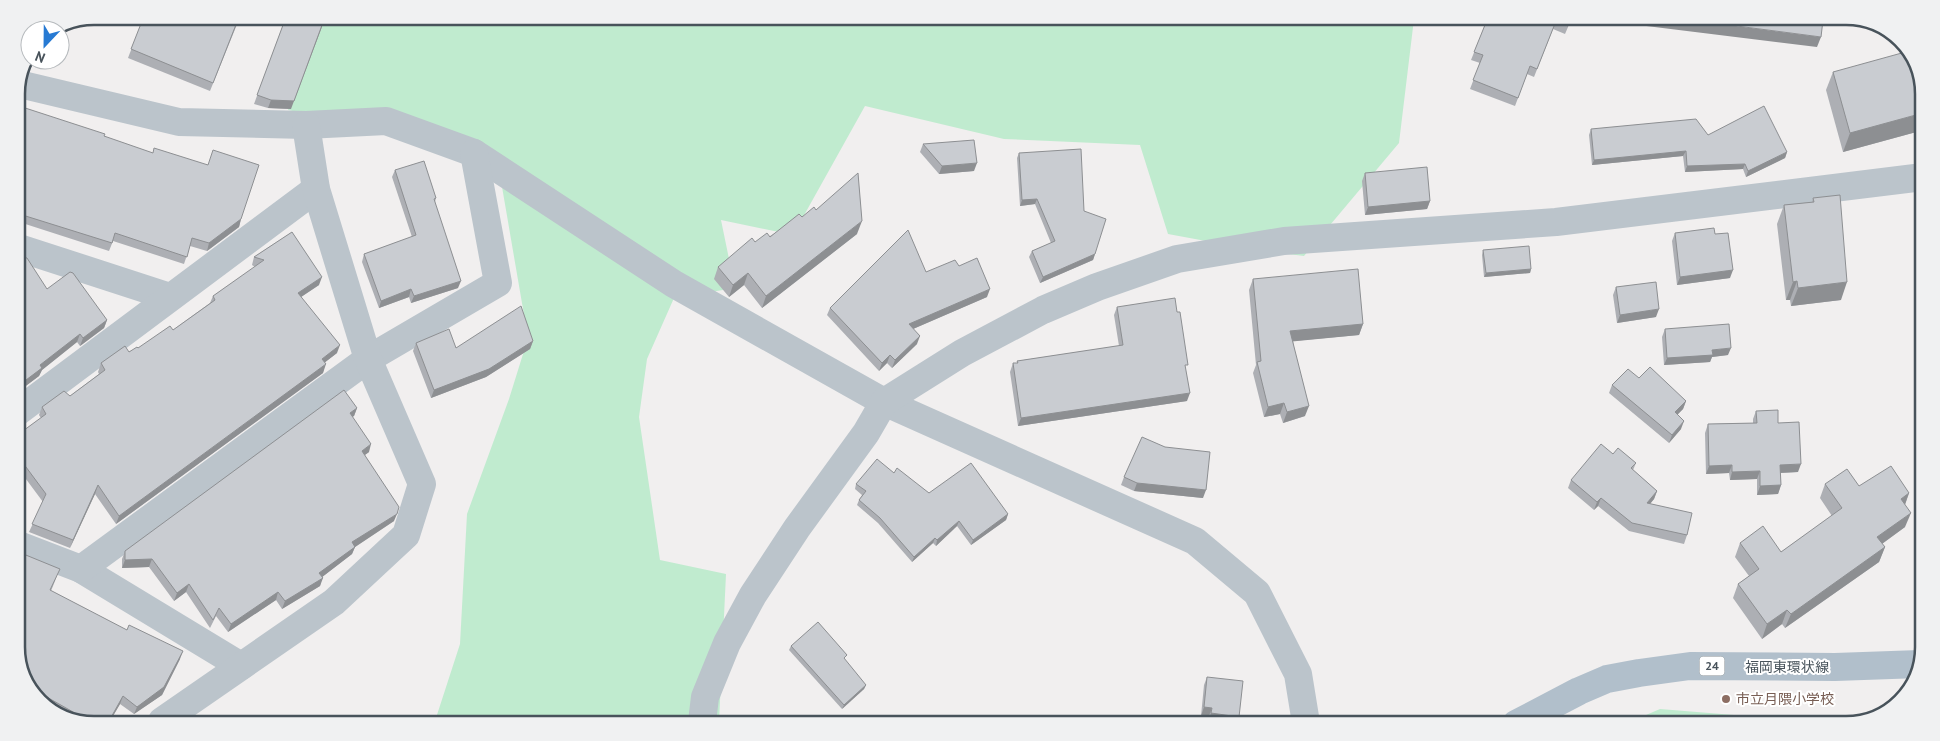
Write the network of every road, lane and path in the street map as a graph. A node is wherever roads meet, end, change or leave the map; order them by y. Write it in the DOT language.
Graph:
graph roads {
  1 [pos="26,86"];
  2 [pos="306,126"];
  3 [pos="474,153"];
  4 [pos="1915,178"];
  5 [pos="316,188"];
  6 [pos="25,250"];
  7 [pos="170,297"];
  8 [pos="368,359"];
  9 [pos="884,402"];
  10 [pos="25,406"];
  11 [pos="25,547"];
  12 [pos="81,569"];
  13 [pos="1913,664"];
  14 [pos="241,666"];
  15 [pos="169,716"];
  16 [pos="703,716"];
  17 [pos="1305,716"];
  18 [pos="1531,716"];
  1 -- 2 [label="street"];
  2 -- 3 [label="street"];
  2 -- 5 [label="street"];
  3 -- 8 [label="street"];
  3 -- 9 [label="street"];
  4 -- 9 [label="street"];
  5 -- 7 [label="street"];
  5 -- 8 [label="street"];
  6 -- 7 [label="street"];
  7 -- 10 [label="street"];
  8 -- 12 [label="street"];
  8 -- 14 [label="street"];
  9 -- 16 [label="street"];
  9 -- 17 [label="street"];
  11 -- 12 [label="street"];
  12 -- 14 [label="street"];
  13 -- 18 [label="main road, 福岡東環状線 / 24"];
  14 -- 15 [label="street"];
}
